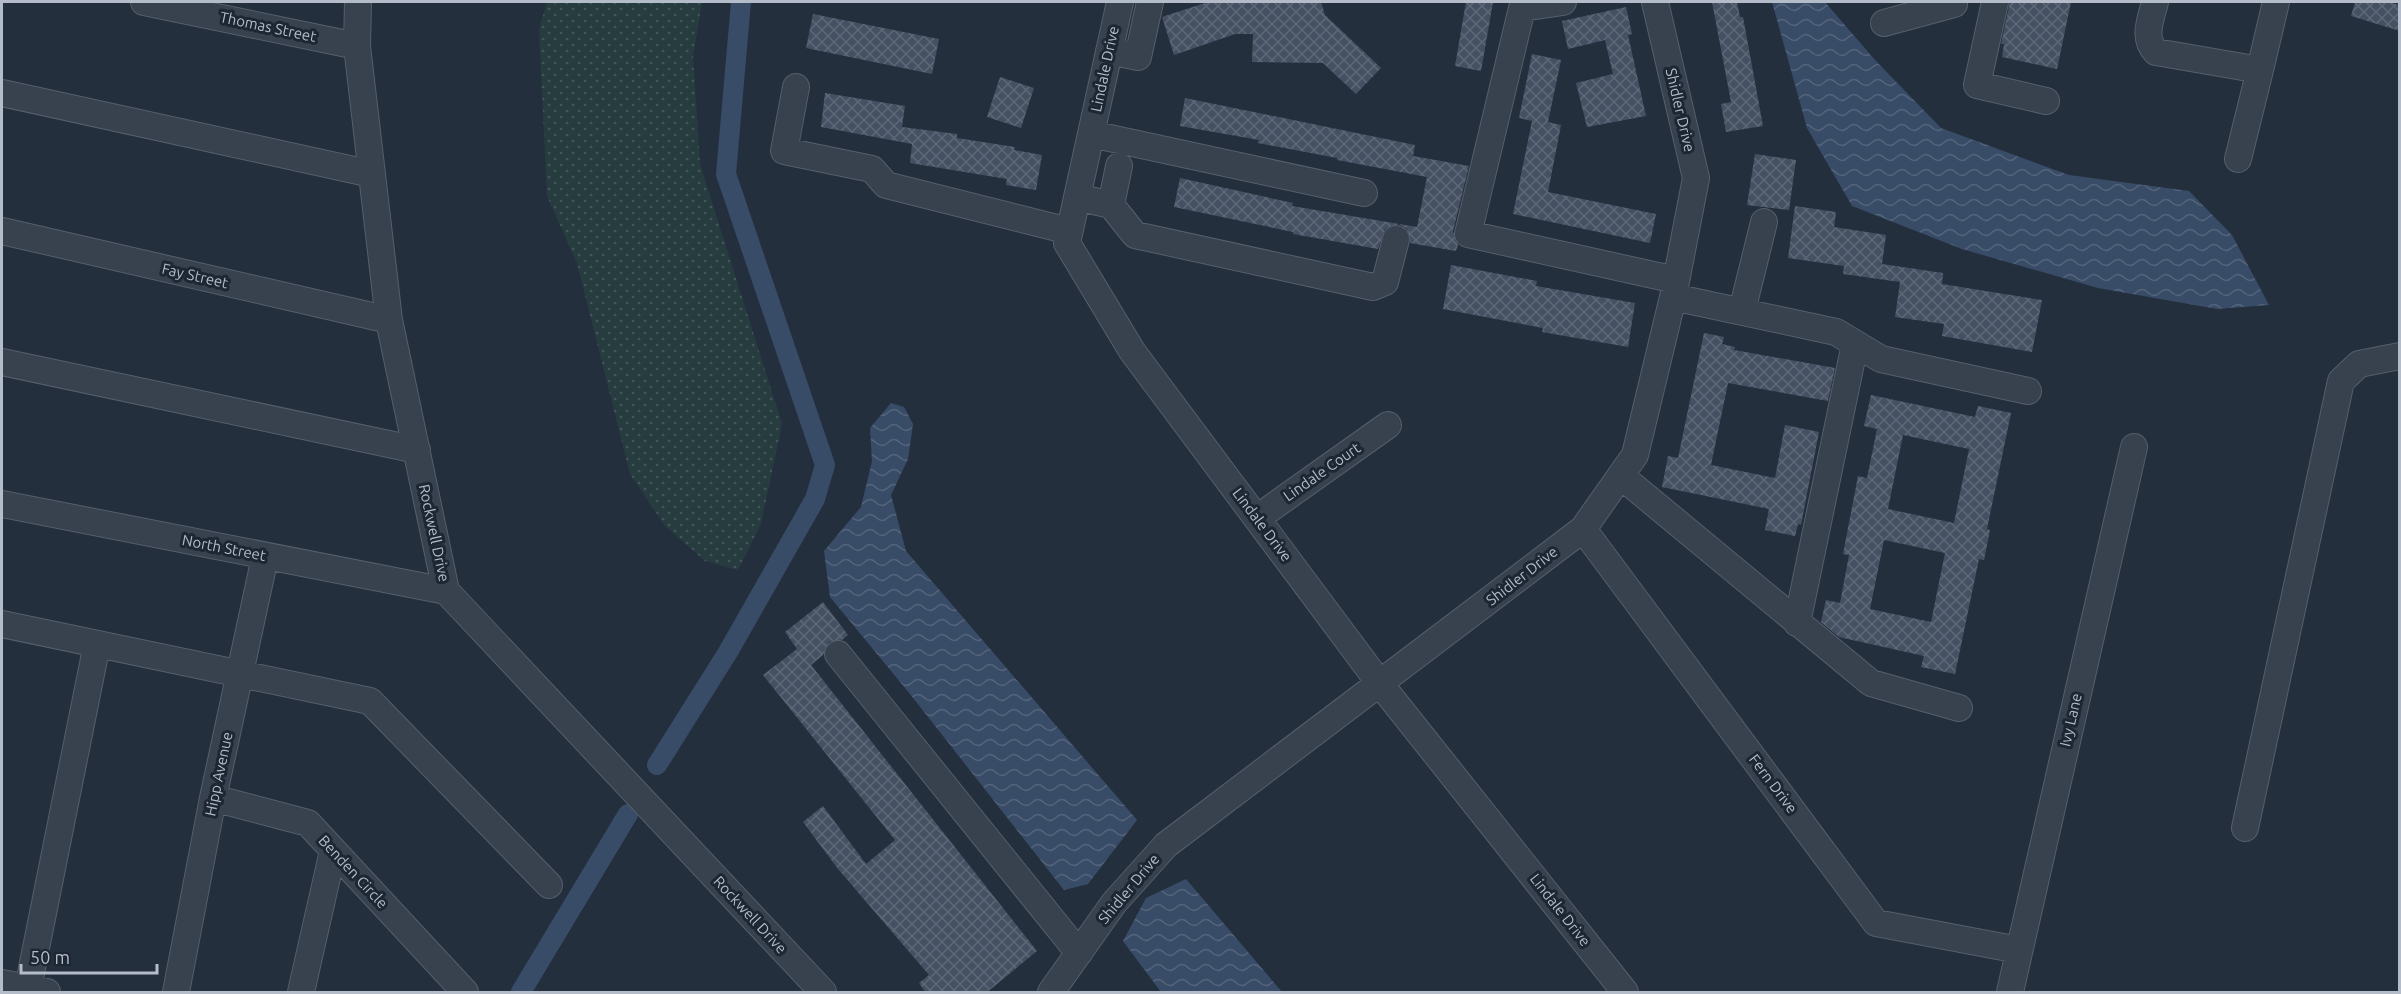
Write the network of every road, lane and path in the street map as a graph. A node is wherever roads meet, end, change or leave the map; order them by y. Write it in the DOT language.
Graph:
graph roads {
  1 [pos="144,2"];
  2 [pos="358,2"];
  3 [pos="1120,2"];
  4 [pos="1150,2"];
  5 [pos="1563,2"];
  6 [pos="1655,2"];
  7 [pos="1953,2"];
  8 [pos="1995,2"];
  9 [pos="2155,2"];
  10 [pos="2276,2"];
  11 [pos="1884,23"];
  12 [pos="357,46"];
  13 [pos="1109,51"];
  14 [pos="2260,70"];
  15 [pos="796,87"];
  16 [pos="2,93"];
  17 [pos="2046,101"];
  18 [pos="1091,134"];
  19 [pos="2238,159"];
  20 [pos="1119,166"];
  21 [pos="372,174"];
  22 [pos="1364,193"];
  23 [pos="1077,196"];
  24 [pos="1111,206"];
  25 [pos="1764,222"];
  26 [pos="2,231"];
  27 [pos="1069,231"];
  28 [pos="1396,239"];
  29 [pos="1674,289"];
  30 [pos="1742,312"];
  31 [pos="390,320"];
  32 [pos="1855,344"];
  33 [pos="2400,356"];
  34 [pos="2,362"];
  35 [pos="2028,391"];
  36 [pos="1388,425"];
  37 [pos="2134,447"];
  38 [pos="417,450"];
  39 [pos="1621,476"];
  40 [pos="2,504"];
  41 [pos="1257,518"];
  42 [pos="1583,529"];
  43 [pos="265,557"];
  44 [pos="446,591"];
  45 [pos="1797,623"];
  46 [pos="2,624"];
  47 [pos="97,644"];
  48 [pos="838,654"];
  49 [pos="241,674"];
  50 [pos="1381,685"];
  51 [pos="1959,708"];
  52 [pos="213,798"];
  53 [pos="2245,828"];
  54 [pos="333,851"];
  55 [pos="549,885"];
  56 [pos="2019,950"];
  57 [pos="1079,953"];
  58 [pos="2,983"];
  59 [pos="37,990"];
  60 [pos="176,993"];
  61 [pos="301,993"];
  62 [pos="465,993"];
  63 [pos="823,993"];
  64 [pos="1052,993"];
  65 [pos="1625,993"];
  66 [pos="2010,993"];
  1 -- 12 [label="street, Thomas Street"];
  2 -- 12 [label="street, Rockwell Drive"];
  3 -- 13 [label="street, Lindale Drive"];
  4 -- 13 [label="street"];
  5 -- 29 [label="street"];
  6 -- 29 [label="street, Shidler Drive"];
  7 -- 11 [label="street"];
  8 -- 17 [label="street"];
  9 -- 14 [label="street"];
  10 -- 14 [label="street"];
  12 -- 21 [label="street, Rockwell Drive"];
  13 -- 18 [label="street, Lindale Drive"];
  14 -- 19 [label="street"];
  15 -- 27 [label="street"];
  16 -- 21 [label="street"];
  18 -- 22 [label="street"];
  18 -- 23 [label="street, Lindale Drive"];
  20 -- 24 [label="street"];
  21 -- 31 [label="street, Rockwell Drive"];
  23 -- 24 [label="street"];
  23 -- 27 [label="street, Lindale Drive"];
  24 -- 28 [label="street"];
  25 -- 30 [label="street"];
  26 -- 31 [label="street, Fay Street"];
  27 -- 41 [label="street, Lindale Drive"];
  29 -- 30 [label="street"];
  29 -- 39 [label="street, Shidler Drive"];
  30 -- 32 [label="street"];
  31 -- 38 [label="street, Rockwell Drive"];
  32 -- 35 [label="street"];
  32 -- 45 [label="street"];
  33 -- 53 [label="street"];
  34 -- 38 [label="street"];
  36 -- 41 [label="street, Lindale Court"];
  37 -- 56 [label="street, Ivy Lane"];
  38 -- 44 [label="street, Rockwell Drive"];
  39 -- 42 [label="street, Shidler Drive"];
  39 -- 45 [label="street"];
  40 -- 43 [label="street, North Street"];
  41 -- 50 [label="street, Lindale Drive"];
  42 -- 50 [label="street, Shidler Drive"];
  42 -- 56 [label="street, Fern Drive"];
  43 -- 44 [label="street, North Street"];
  43 -- 49 [label="street, Hipp Avenue"];
  44 -- 63 [label="street, Rockwell Drive"];
  45 -- 51 [label="street"];
  46 -- 47 [label="street"];
  47 -- 49 [label="street"];
  47 -- 59 [label="street"];
  48 -- 57 [label="street"];
  49 -- 52 [label="street, Hipp Avenue"];
  49 -- 55 [label="street"];
  50 -- 57 [label="street, Shidler Drive"];
  50 -- 65 [label="street, Lindale Drive"];
  52 -- 54 [label="street, Benden Circle"];
  52 -- 60 [label="street, Hipp Avenue"];
  54 -- 61 [label="street"];
  54 -- 62 [label="street, Benden Circle"];
  56 -- 66 [label="street, Ivy Lane"];
  57 -- 64 [label="street, Shidler Drive"];
  58 -- 59 [label="street"];
}
